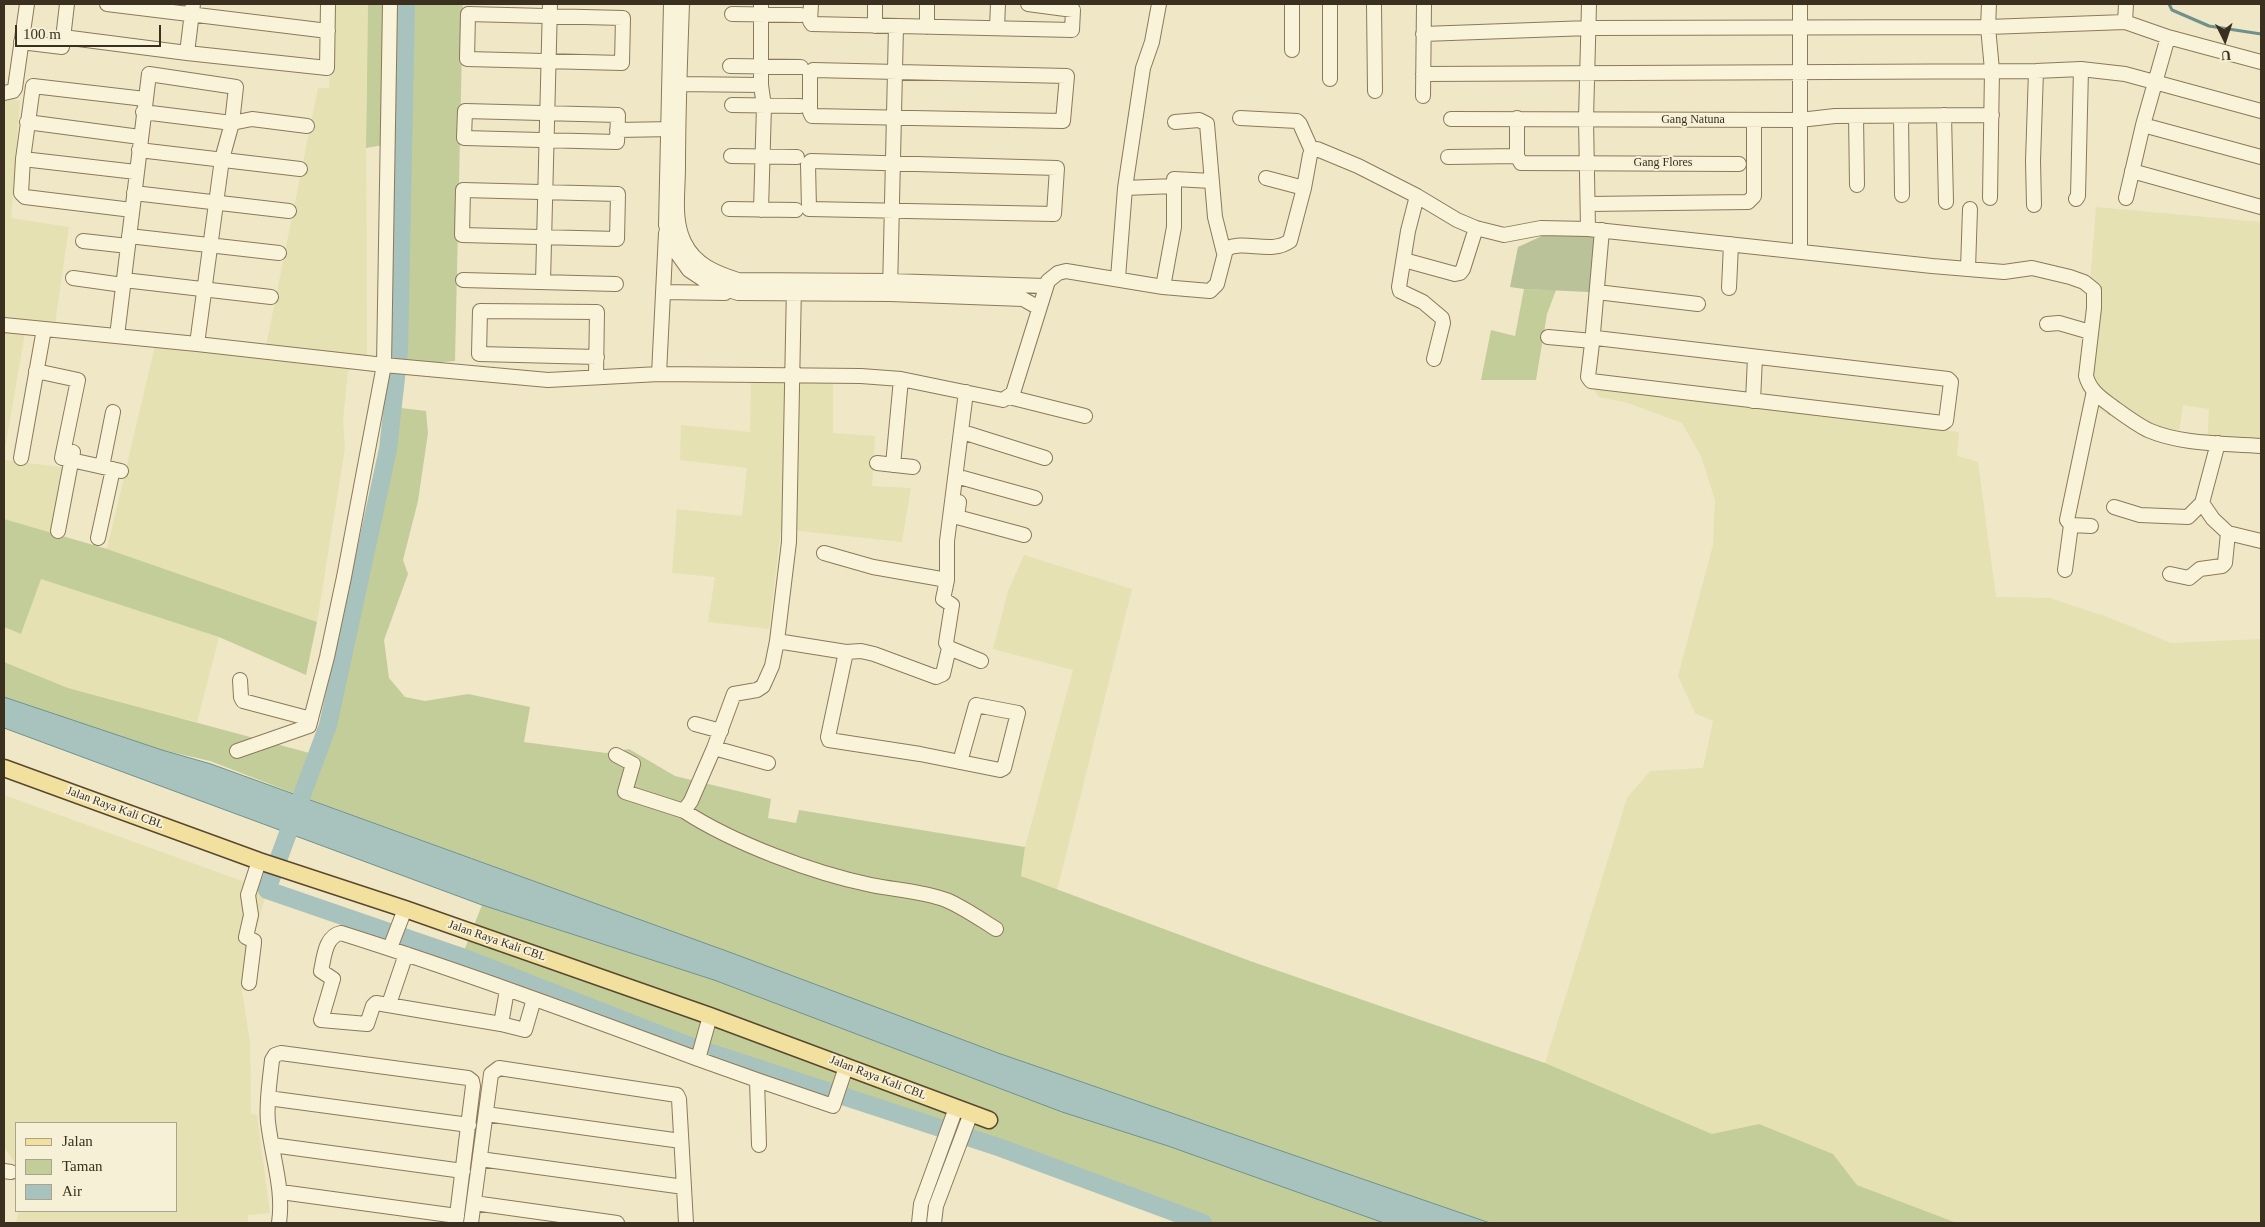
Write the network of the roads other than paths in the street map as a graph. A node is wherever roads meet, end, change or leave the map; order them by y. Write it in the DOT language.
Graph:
graph roads {
  1 [pos="27,4"];
  2 [pos="67,4"];
  3 [pos="107,4"];
  4 [pos="328,4"];
  5 [pos="390,4"];
  6 [pos="671,4"];
  7 [pos="682,4"];
  8 [pos="811,4"];
  9 [pos="875,4"];
  10 [pos="927,4"];
  11 [pos="998,4"];
  12 [pos="1028,4"];
  13 [pos="1159,4"];
  14 [pos="1292,4"];
  15 [pos="1330,4"];
  16 [pos="1374,4"];
  17 [pos="1424,4"];
  18 [pos="1589,4"];
  19 [pos="1800,4"];
  20 [pos="1989,4"];
  21 [pos="2126,4"];
  22 [pos="193,9"];
  23 [pos="761,9"];
  24 [pos="550,10"];
  25 [pos="732,14"];
  26 [pos="801,15"];
  27 [pos="2126,22"];
  28 [pos="875,26"];
  29 [pos="896,26"];
  30 [pos="927,27"];
  31 [pos="1988,27"];
  32 [pos="997,28"];
  33 [pos="1589,28"];
  34 [pos="1800,29"];
  35 [pos="328,31"];
  36 [pos="1423,34"];
  37 [pos="62,37"];
  38 [pos="2168,38"];
  39 [pos="21,42"];
  40 [pos="1292,50"];
  41 [pos="187,53"];
  42 [pos="548,61"];
  43 [pos="2261,62"];
  44 [pos="730,66"];
  45 [pos="761,66"];
  46 [pos="801,67"];
  47 [pos="2081,69"];
  48 [pos="1992,70"];
  49 [pos="1801,72"];
  50 [pos="2036,72"];
  51 [pos="895,73"];
  52 [pos="1588,73"];
  53 [pos="1423,74"];
  54 [pos="1330,78"];
  55 [pos="2155,81"];
  56 [pos="679,84"];
  57 [pos="761,85"];
  58 [pos="1375,91"];
  59 [pos="4,93"];
  60 [pos="1423,96"];
  61 [pos="144,105"];
  62 [pos="732,105"];
  63 [pos="764,106"];
  64 [pos="800,106"];
  65 [pos="2261,110"];
  66 [pos="547,113"];
  67 [pos="1944,115"];
  68 [pos="1992,115"];
  69 [pos="1856,116"];
  70 [pos="1901,116"];
  71 [pos="894,118"];
  72 [pos="1240,118"];
  73 [pos="1516,118"];
  74 [pos="1452,119"];
  75 [pos="1586,119"];
  76 [pos="1754,120"];
  77 [pos="1800,120"];
  78 [pos="27,122"];
  79 [pos="1175,122"];
  80 [pos="232,123"];
  81 [pos="2143,124"];
  82 [pos="307,126"];
  83 [pos="617,130"];
  84 [pos="672,130"];
  85 [pos="546,140"];
  86 [pos="139,143"];
  87 [pos="1312,151"];
  88 [pos="731,156"];
  89 [pos="763,156"];
  90 [pos="1517,156"];
  91 [pos="797,157"];
  92 [pos="1448,157"];
  93 [pos="2261,157"];
  94 [pos="23,159"];
  95 [pos="222,159"];
  96 [pos="892,163"];
  97 [pos="1586,163"];
  98 [pos="1739,164"];
  99 [pos="300,169"];
  100 [pos="2132,171"];
  101 [pos="136,172"];
  102 [pos="1266,178"];
  103 [pos="1212,181"];
  104 [pos="1857,185"];
  105 [pos="1174,186"];
  106 [pos="1125,188"];
  107 [pos="1304,188"];
  108 [pos="545,192"];
  109 [pos="134,193"];
  110 [pos="1902,194"];
  111 [pos="1418,196"];
  112 [pos="1990,198"];
  113 [pos="2126,198"];
  114 [pos="2076,199"];
  115 [pos="1946,202"];
  116 [pos="216,203"];
  117 [pos="1588,204"];
  118 [pos="2034,205"];
  119 [pos="2261,207"];
  120 [pos="1970,209"];
  121 [pos="132,210"];
  122 [pos="729,210"];
  123 [pos="761,210"];
  124 [pos="796,210"];
  125 [pos="289,211"];
  126 [pos="891,212"];
  127 [pos="666,225"];
  128 [pos="1476,228"];
  129 [pos="1588,229"];
  130 [pos="1602,230"];
  131 [pos="544,237"];
  132 [pos="83,241"];
  133 [pos="128,241"];
  134 [pos="1731,244"];
  135 [pos="210,246"];
  136 [pos="1800,251"];
  137 [pos="279,253"];
  138 [pos="1224,253"];
  139 [pos="1404,260"];
  140 [pos="1968,269"];
  141 [pos="73,278"];
  142 [pos="1118,278"];
  143 [pos="463,280"];
  144 [pos="543,282"];
  145 [pos="124,283"];
  146 [pos="616,284"];
  147 [pos="1045,286"];
  148 [pos="1162,286"];
  149 [pos="794,288"];
  150 [pos="890,288"];
  151 [pos="1728,288"];
  152 [pos="205,289"];
  153 [pos="663,292"];
  154 [pos="1597,292"];
  155 [pos="738,293"];
  156 [pos="271,297"];
  157 [pos="1698,304"];
  158 [pos="1039,308"];
  159 [pos="2047,324"];
  160 [pos="4,325"];
  161 [pos="44,329"];
  162 [pos="2090,332"];
  163 [pos="117,336"];
  164 [pos="1548,337"];
  165 [pos="1593,338"];
  166 [pos="198,344"];
  167 [pos="597,356"];
  168 [pos="1755,357"];
  169 [pos="1434,359"];
  170 [pos="386,365"];
  171 [pos="36,371"];
  172 [pos="660,374"];
  173 [pos="791,374"];
  174 [pos="596,376"];
  175 [pos="901,378"];
  176 [pos="2094,391"];
  177 [pos="971,393"];
  178 [pos="1009,397"];
  179 [pos="1753,401"];
  180 [pos="82,405"];
  181 [pos="113,412"];
  182 [pos="1085,416"];
  183 [pos="969,434"];
  184 [pos="2218,443"];
  185 [pos="2261,446"];
  186 [pos="21,458"];
  187 [pos="1045,458"];
  188 [pos="71,460"];
  189 [pos="877,463"];
  190 [pos="892,465"];
  191 [pos="913,467"];
  192 [pos="112,469"];
  193 [pos="963,478"];
  194 [pos="1035,498"];
  195 [pos="2202,503"];
  196 [pos="2114,508"];
  197 [pos="2071,524"];
  198 [pos="2091,526"];
  199 [pos="58,531"];
  200 [pos="2228,533"];
  201 [pos="1024,535"];
  202 [pos="98,538"];
  203 [pos="2261,541"];
  204 [pos="824,553"];
  205 [pos="2065,570"];
  206 [pos="2170,574"];
  207 [pos="946,580"];
  208 [pos="777,641"];
  209 [pos="949,648"];
  210 [pos="846,652"];
  211 [pos="982,661"];
  212 [pos="240,680"];
  213 [pos="310,719"];
  214 [pos="695,724"];
  215 [pos="721,731"];
  216 [pos="714,748"];
  217 [pos="237,751"];
  218 [pos="616,755"];
  219 [pos="960,762"];
  220 [pos="768,763"];
  221 [pos="4,768"];
  222 [pos="684,811"];
  223 [pos="257,867"];
  224 [pos="405,909"];
  225 [pos="996,929"];
  226 [pos="391,947"];
  227 [pos="406,954"];
  228 [pos="249,983"];
  229 [pos="507,990"];
  230 [pos="534,1000"];
  231 [pos="390,1004"];
  232 [pos="710,1016"];
  233 [pos="501,1024"];
  234 [pos="700,1051"];
  235 [pos="846,1066"];
  236 [pos="757,1080"];
  237 [pos="268,1098"];
  238 [pos="963,1110"];
  239 [pos="486,1114"];
  240 [pos="989,1120"];
  241 [pos="469,1125"];
  242 [pos="681,1141"];
  243 [pos="272,1145"];
  244 [pos="759,1145"];
  245 [pos="480,1159"];
  246 [pos="463,1170"];
  247 [pos="684,1187"];
  248 [pos="281,1192"];
  249 [pos="474,1203"];
  250 [pos="456,1219"];
  251 [pos="279,1223"];
  252 [pos="471,1223"];
  253 [pos="617,1223"];
  254 [pos="686,1223"];
  255 [pos="919,1223"];
  256 [pos="934,1223"];
  1 -- 39 [label="street"];
  2 -- 37 [label="street"];
  3 -- 22 [label="street"];
  4 -- 35 [label="street"];
  5 -- 170 [label="street"];
  6 -- 84 [label="street"];
  7 -- 56 [label="street"];
  8 -- 28 [label="street"];
  9 -- 28 [label="street"];
  10 -- 30 [label="street"];
  11 -- 32 [label="street"];
  12 -- 32 [label="street"];
  13 -- 106 [label="street"];
  14 -- 40 [label="street"];
  15 -- 54 [label="street"];
  16 -- 58 [label="street"];
  17 -- 36 [label="street"];
  18 -- 33 [label="street"];
  19 -- 34 [label="street"];
  20 -- 31 [label="street"];
  21 -- 27 [label="street"];
  22 -- 35 [label="street"];
  22 -- 41 [label="street"];
  23 -- 25 [label="street"];
  23 -- 26 [label="street"];
  23 -- 45 [label="street"];
  24 -- 42 [label="street"];
  24 -- 42 [label="street"];
  24 -- 42 [label="street"];
  27 -- 31 [label="street"];
  27 -- 38 [label="street"];
  28 -- 29 [label="street"];
  29 -- 30 [label="street"];
  29 -- 51 [label="street"];
  30 -- 32 [label="street"];
  31 -- 34 [label="street"];
  31 -- 48 [label="street"];
  33 -- 34 [label="street"];
  33 -- 36 [label="street"];
  33 -- 52 [label="street"];
  34 -- 49 [label="street"];
  35 -- 41 [label="street"];
  36 -- 53 [label="street"];
  37 -- 39 [label="street"];
  37 -- 41 [label="street"];
  38 -- 43 [label="street"];
  38 -- 55 [label="street"];
  39 -- 59 [label="street"];
  42 -- 66 [label="street"];
  44 -- 45 [label="street"];
  45 -- 46 [label="street"];
  45 -- 57 [label="street"];
  47 -- 50 [label="street"];
  47 -- 55 [label="street"];
  47 -- 114 [label="street"];
  48 -- 49 [label="street"];
  48 -- 50 [label="street"];
  48 -- 68 [label="street"];
  49 -- 52 [label="street"];
  49 -- 77 [label="street"];
  50 -- 118 [label="street"];
  51 -- 71 [label="street"];
  51 -- 71 [label="street"];
  51 -- 71 [label="street"];
  52 -- 53 [label="street"];
  52 -- 75 [label="street"];
  53 -- 60 [label="street"];
  55 -- 65 [label="street"];
  55 -- 81 [label="street"];
  56 -- 57 [label="street"];
  56 -- 84 [label="street"];
  57 -- 63 [label="street"];
  61 -- 78 [label="street"];
  61 -- 80 [label="street"];
  61 -- 80 [label="street"];
  61 -- 86 [label="street"];
  62 -- 63 [label="street"];
  63 -- 64 [label="street"];
  63 -- 89 [label="street"];
  66 -- 83 [label="street"];
  66 -- 85 [label="street"];
  66 -- 85 [label="street"];
  67 -- 68 [label="street, Gang Natuna"];
  67 -- 70 [label="street, Gang Natuna"];
  67 -- 115 [label="street"];
  68 -- 112 [label="street"];
  69 -- 70 [label="street, Gang Natuna"];
  69 -- 77 [label="street, Gang Natuna"];
  69 -- 104 [label="street"];
  70 -- 110 [label="street"];
  71 -- 96 [label="street"];
  72 -- 87 [label="street"];
  73 -- 74 [label="street, Gang Natuna"];
  73 -- 75 [label="street, Gang Natuna"];
  73 -- 90 [label="street"];
  75 -- 76 [label="street, Gang Natuna"];
  75 -- 97 [label="street"];
  76 -- 77 [label="street, Gang Natuna"];
  76 -- 117 [label="street"];
  77 -- 136 [label="street"];
  78 -- 86 [label="street"];
  78 -- 94 [label="street"];
  79 -- 103 [label="street"];
  80 -- 82 [label="street"];
  80 -- 95 [label="street"];
  81 -- 93 [label="street"];
  81 -- 100 [label="street"];
  83 -- 84 [label="street"];
  83 -- 85 [label="street"];
  84 -- 127 [label="street"];
  84 -- 149 [label="street"];
  85 -- 108 [label="street"];
  86 -- 95 [label="street"];
  86 -- 101 [label="street"];
  87 -- 107 [label="street"];
  87 -- 111 [label="street"];
  88 -- 89 [label="street"];
  89 -- 91 [label="street"];
  89 -- 123 [label="street"];
  90 -- 92 [label="street"];
  90 -- 97 [label="street, Gang Flores"];
  94 -- 101 [label="street"];
  94 -- 121 [label="street"];
  95 -- 99 [label="street"];
  95 -- 116 [label="street"];
  96 -- 126 [label="street"];
  96 -- 126 [label="street"];
  96 -- 126 [label="street"];
  97 -- 98 [label="street, Gang Flores"];
  97 -- 117 [label="street"];
  100 -- 113 [label="street"];
  100 -- 119 [label="street"];
  101 -- 109 [label="street"];
  102 -- 107 [label="street"];
  103 -- 105 [label="street"];
  103 -- 138 [label="street"];
  105 -- 106 [label="street"];
  105 -- 148 [label="street"];
  106 -- 142 [label="street"];
  107 -- 138 [label="street"];
  108 -- 131 [label="street"];
  108 -- 131 [label="street"];
  108 -- 131 [label="street"];
  109 -- 116 [label="street"];
  109 -- 121 [label="street"];
  111 -- 128 [label="street"];
  111 -- 139 [label="street"];
  116 -- 125 [label="street"];
  116 -- 135 [label="street"];
  117 -- 129 [label="street"];
  120 -- 140 [label="street"];
  121 -- 133 [label="street"];
  122 -- 123 [label="street"];
  123 -- 124 [label="street"];
  126 -- 150 [label="street"];
  127 -- 153 [label="street"];
  127 -- 155 [label="street"];
  128 -- 129 [label="street"];
  128 -- 139 [label="street"];
  129 -- 130 [label="street"];
  130 -- 134 [label="street"];
  130 -- 154 [label="street"];
  131 -- 144 [label="street"];
  132 -- 133 [label="street"];
  133 -- 135 [label="street"];
  133 -- 145 [label="street"];
  134 -- 136 [label="street"];
  134 -- 151 [label="street"];
  135 -- 137 [label="street"];
  135 -- 152 [label="street"];
  136 -- 140 [label="street"];
  138 -- 148 [label="street"];
  139 -- 169 [label="street"];
  140 -- 162 [label="street"];
  141 -- 145 [label="street"];
  142 -- 147 [label="street"];
  142 -- 148 [label="street"];
  143 -- 144 [label="street"];
  144 -- 146 [label="street"];
  145 -- 152 [label="street"];
  145 -- 163 [label="street"];
  147 -- 150 [label="street"];
  147 -- 158 [label="street"];
  149 -- 150 [label="street"];
  149 -- 155 [label="street"];
  149 -- 173 [label="street"];
  150 -- 158 [label="street"];
  152 -- 156 [label="street"];
  152 -- 166 [label="street"];
  153 -- 155 [label="street"];
  153 -- 172 [label="street"];
  154 -- 157 [label="street"];
  154 -- 165 [label="street"];
  158 -- 178 [label="street"];
  159 -- 162 [label="street"];
  160 -- 161 [label="street"];
  161 -- 163 [label="street"];
  161 -- 171 [label="street"];
  162 -- 176 [label="street"];
  163 -- 166 [label="street"];
  164 -- 165 [label="street"];
  165 -- 168 [label="street"];
  165 -- 179 [label="street"];
  166 -- 170 [label="street"];
  167 -- 167 [label="street"];
  167 -- 174 [label="street"];
  168 -- 179 [label="street"];
  168 -- 179 [label="street"];
  170 -- 174 [label="street"];
  170 -- 213 [label="street"];
  171 -- 186 [label="street"];
  171 -- 188 [label="street"];
  172 -- 173 [label="street"];
  172 -- 174 [label="street"];
  173 -- 175 [label="street"];
  173 -- 208 [label="street"];
  175 -- 177 [label="street"];
  175 -- 190 [label="street"];
  176 -- 184 [label="street"];
  176 -- 197 [label="street"];
  177 -- 178 [label="street"];
  177 -- 183 [label="street"];
  177 -- 207 [label="street"];
  178 -- 182 [label="street"];
  180 -- 188 [label="street"];
  181 -- 192 [label="street"];
  183 -- 187 [label="street"];
  183 -- 193 [label="street"];
  184 -- 185 [label="street"];
  184 -- 195 [label="street"];
  188 -- 192 [label="street"];
  188 -- 199 [label="street"];
  189 -- 190 [label="street"];
  190 -- 191 [label="street"];
  192 -- 202 [label="street"];
  193 -- 194 [label="street"];
  193 -- 201 [label="street"];
  195 -- 196 [label="street"];
  195 -- 200 [label="street"];
  197 -- 198 [label="street"];
  197 -- 205 [label="street"];
  200 -- 203 [label="street"];
  200 -- 206 [label="street"];
  204 -- 207 [label="street"];
  207 -- 209 [label="street"];
  208 -- 210 [label="street"];
  208 -- 215 [label="street"];
  209 -- 210 [label="street"];
  209 -- 211 [label="street"];
  210 -- 219 [label="street"];
  212 -- 213 [label="street"];
  213 -- 217 [label="street"];
  214 -- 215 [label="street"];
  215 -- 216 [label="street"];
  216 -- 220 [label="street"];
  216 -- 222 [label="street"];
  218 -- 222 [label="street"];
  219 -- 219 [label="street"];
  221 -- 223 [label="main road, Jalan Raya Kali CBL"];
  222 -- 225 [label="street"];
  223 -- 224 [label="main road, Jalan Raya Kali CBL"];
  223 -- 228 [label="street"];
  224 -- 226 [label="street"];
  224 -- 232 [label="main road, Jalan Raya Kali CBL"];
  226 -- 227 [label="street"];
  226 -- 231 [label="street"];
  227 -- 229 [label="street"];
  227 -- 231 [label="street"];
  229 -- 230 [label="street"];
  229 -- 233 [label="street"];
  230 -- 233 [label="street"];
  230 -- 234 [label="street"];
  231 -- 233 [label="street"];
  232 -- 234 [label="street"];
  232 -- 235 [label="main road, Jalan Raya Kali CBL"];
  234 -- 236 [label="street"];
  235 -- 236 [label="street"];
  235 -- 238 [label="main road, Jalan Raya Kali CBL"];
  236 -- 244 [label="street"];
  237 -- 241 [label="street"];
  237 -- 241 [label="street"];
  237 -- 243 [label="street"];
  238 -- 240 [label="main road, Jalan Raya Kali CBL"];
  238 -- 255 [label="street"];
  238 -- 256 [label="street"];
  239 -- 242 [label="street"];
  239 -- 242 [label="street"];
  239 -- 245 [label="street"];
  241 -- 246 [label="street"];
  242 -- 247 [label="street"];
  243 -- 246 [label="street"];
  243 -- 248 [label="street"];
  245 -- 247 [label="street"];
  245 -- 249 [label="street"];
  246 -- 250 [label="street"];
  247 -- 254 [label="street"];
  248 -- 250 [label="street"];
  248 -- 251 [label="street"];
  249 -- 252 [label="street"];
  249 -- 253 [label="street"];
}
